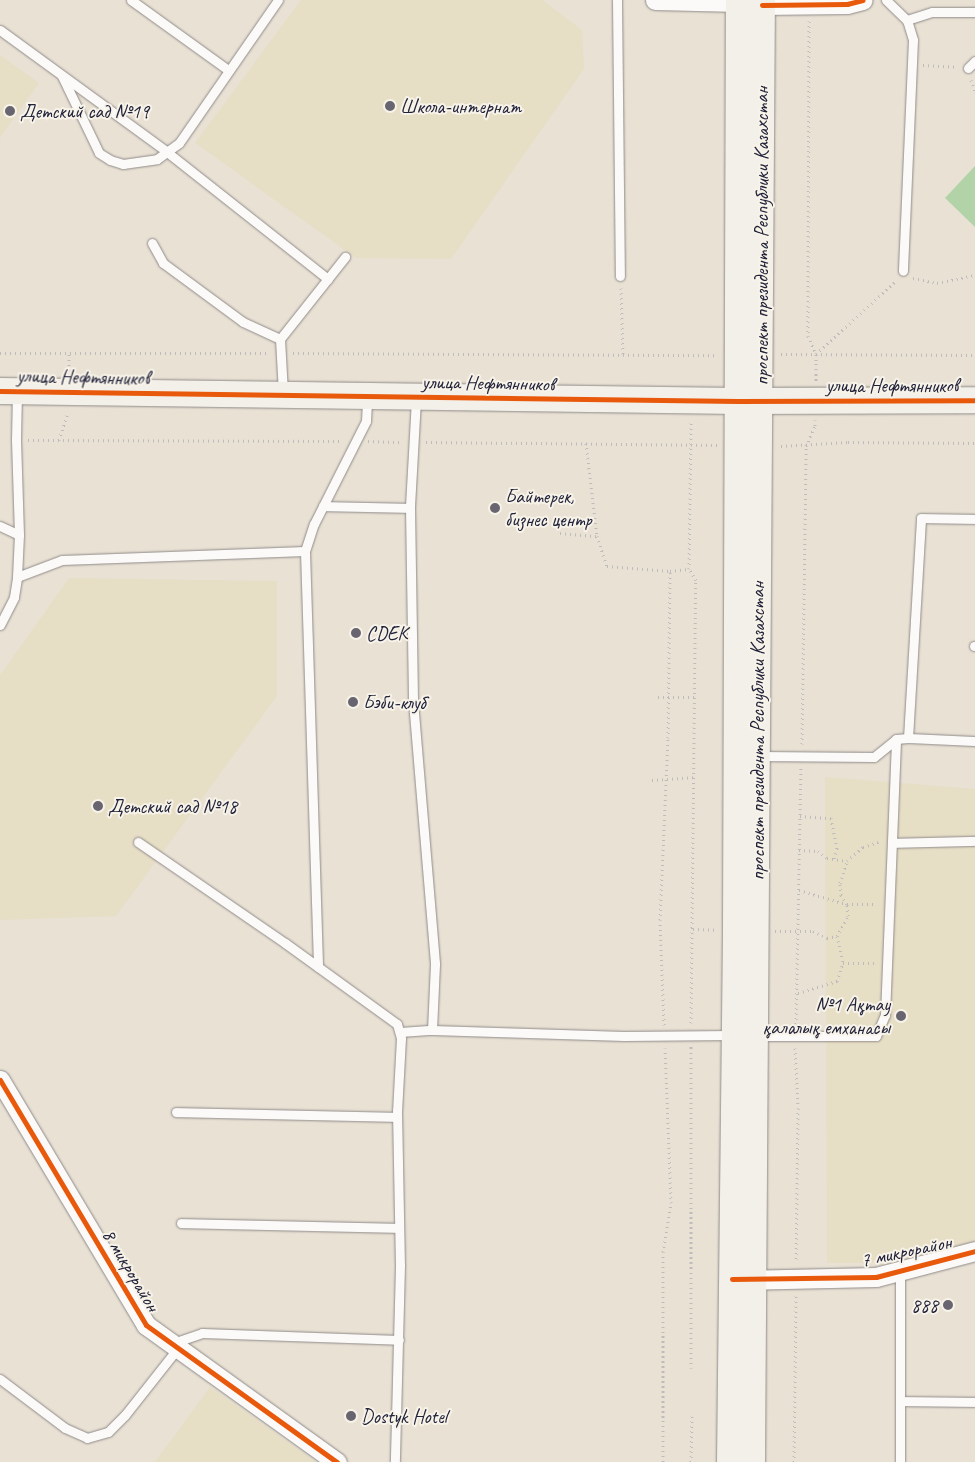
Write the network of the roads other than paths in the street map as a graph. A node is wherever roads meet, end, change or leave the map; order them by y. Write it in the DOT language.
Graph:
graph roads {
  1 [pos="131,0"];
  2 [pos="278,0"];
  3 [pos="617,0"];
  4 [pos="655,0"];
  5 [pos="863,0"];
  6 [pos="886,0"];
  7 [pos="751,2"];
  8 [pos="975,12"];
  9 [pos="907,20"];
  10 [pos="0,30"];
  11 [pos="975,61"];
  12 [pos="968,68"];
  13 [pos="228,70"];
  14 [pos="61,75"];
  15 [pos="167,152"];
  16 [pos="152,243"];
  17 [pos="345,257"];
  18 [pos="900,275"];
  19 [pos="620,276"];
  20 [pos="328,279"];
  21 [pos="280,339"];
  22 [pos="9,391"];
  23 [pos="283,395"];
  24 [pos="367,396"];
  25 [pos="416,397"];
  26 [pos="975,400"];
  27 [pos="749,401"];
  28 [pos="749,446"];
  29 [pos="323,506"];
  30 [pos="410,508"];
  31 [pos="975,519"];
  32 [pos="0,526"];
  33 [pos="19,535"];
  34 [pos="305,551"];
  35 [pos="17,577"];
  36 [pos="0,625"];
  37 [pos="908,738"];
  38 [pos="896,739"];
  39 [pos="975,741"];
  40 [pos="757,756"];
  41 [pos="892,840"];
  42 [pos="975,841"];
  43 [pos="138,842"];
  44 [pos="318,967"];
  45 [pos="432,1030"];
  46 [pos="400,1032"];
  47 [pos="745,1036"];
  48 [pos="0,1080"];
  49 [pos="176,1112"];
  50 [pos="397,1117"];
  51 [pos="181,1223"];
  52 [pos="399,1228"];
  53 [pos="975,1251"];
  54 [pos="900,1271"];
  55 [pos="743,1280"];
  56 [pos="398,1340"];
  57 [pos="175,1346"];
  58 [pos="0,1379"];
  59 [pos="901,1400"];
  60 [pos="975,1402"];
  61 [pos="337,1462"];
  62 [pos="396,1462"];
  63 [pos="730,1462"];
  64 [pos="752,1462"];
  65 [pos="900,1462"];
  1 -- 13 [label="lane"];
  2 -- 13 [label="lane"];
  3 -- 19 [label="lane"];
  4 -- 7 [label="street"];
  5 -- 7 [label="street"];
  6 -- 9 [label="lane"];
  7 -- 27 [label="main road, проспект президента Республики Казахстан"];
  8 -- 9 [label="lane"];
  9 -- 18 [label="lane"];
  10 -- 14 [label="lane"];
  11 -- 12 [label="lane"];
  13 -- 15 [label="lane"];
  14 -- 15 [label="lane"];
  14 -- 15 [label="lane"];
  15 -- 20 [label="lane"];
  16 -- 21 [label="lane"];
  17 -- 20 [label="lane"];
  20 -- 21 [label="lane"];
  21 -- 23 [label="lane"];
  22 -- 23 [label="main road, улица Нефтянников"];
  22 -- 33 [label="lane"];
  23 -- 24 [label="main road, улица Нефтянников"];
  24 -- 25 [label="main road, улица Нефтянников"];
  24 -- 29 [label="lane"];
  25 -- 27 [label="main road, улица Нефтянников"];
  25 -- 30 [label="lane"];
  26 -- 27 [label="main road, улица Нефтянников"];
  27 -- 28 [label="main road, проспект президента Республики Казахстан"];
  28 -- 40 [label="main road, проспект президента Республики Казахстан"];
  28 -- 47 [label="main road, проспект президента Республики Казахстан"];
  29 -- 30 [label="lane"];
  29 -- 34 [label="lane"];
  30 -- 45 [label="lane"];
  31 -- 37 [label="lane"];
  32 -- 33 [label="lane"];
  33 -- 35 [label="lane"];
  34 -- 35 [label="lane"];
  34 -- 44 [label="lane"];
  35 -- 36 [label="lane"];
  37 -- 38 [label="lane"];
  37 -- 39 [label="lane"];
  38 -- 40 [label="lane"];
  38 -- 41 [label="lane"];
  40 -- 47 [label="main road, проспект президента Республики Казахстан"];
  41 -- 42 [label="lane"];
  41 -- 47 [label="lane"];
  43 -- 44 [label="lane"];
  44 -- 46 [label="lane"];
  45 -- 46 [label="lane"];
  45 -- 47 [label="lane"];
  46 -- 50 [label="lane"];
  47 -- 55 [label="main road, проспект президента Республики Казахстан"];
  48 -- 57 [label="street, 8 микрорайон"];
  49 -- 50 [label="lane"];
  50 -- 52 [label="lane"];
  51 -- 52 [label="lane"];
  52 -- 56 [label="lane"];
  53 -- 54 [label="street, 7 микрорайон"];
  54 -- 55 [label="street, 7 микрорайон"];
  54 -- 59 [label="lane"];
  55 -- 63 [label="main road, проспект президента Республики Казахстан"];
  55 -- 64 [label="main road, проспект президента Республики Казахстан"];
  56 -- 57 [label="lane"];
  56 -- 62 [label="lane"];
  57 -- 58 [label="lane"];
  57 -- 61 [label="street, 8 микрорайон"];
  59 -- 60 [label="lane"];
  59 -- 65 [label="lane"];
}
